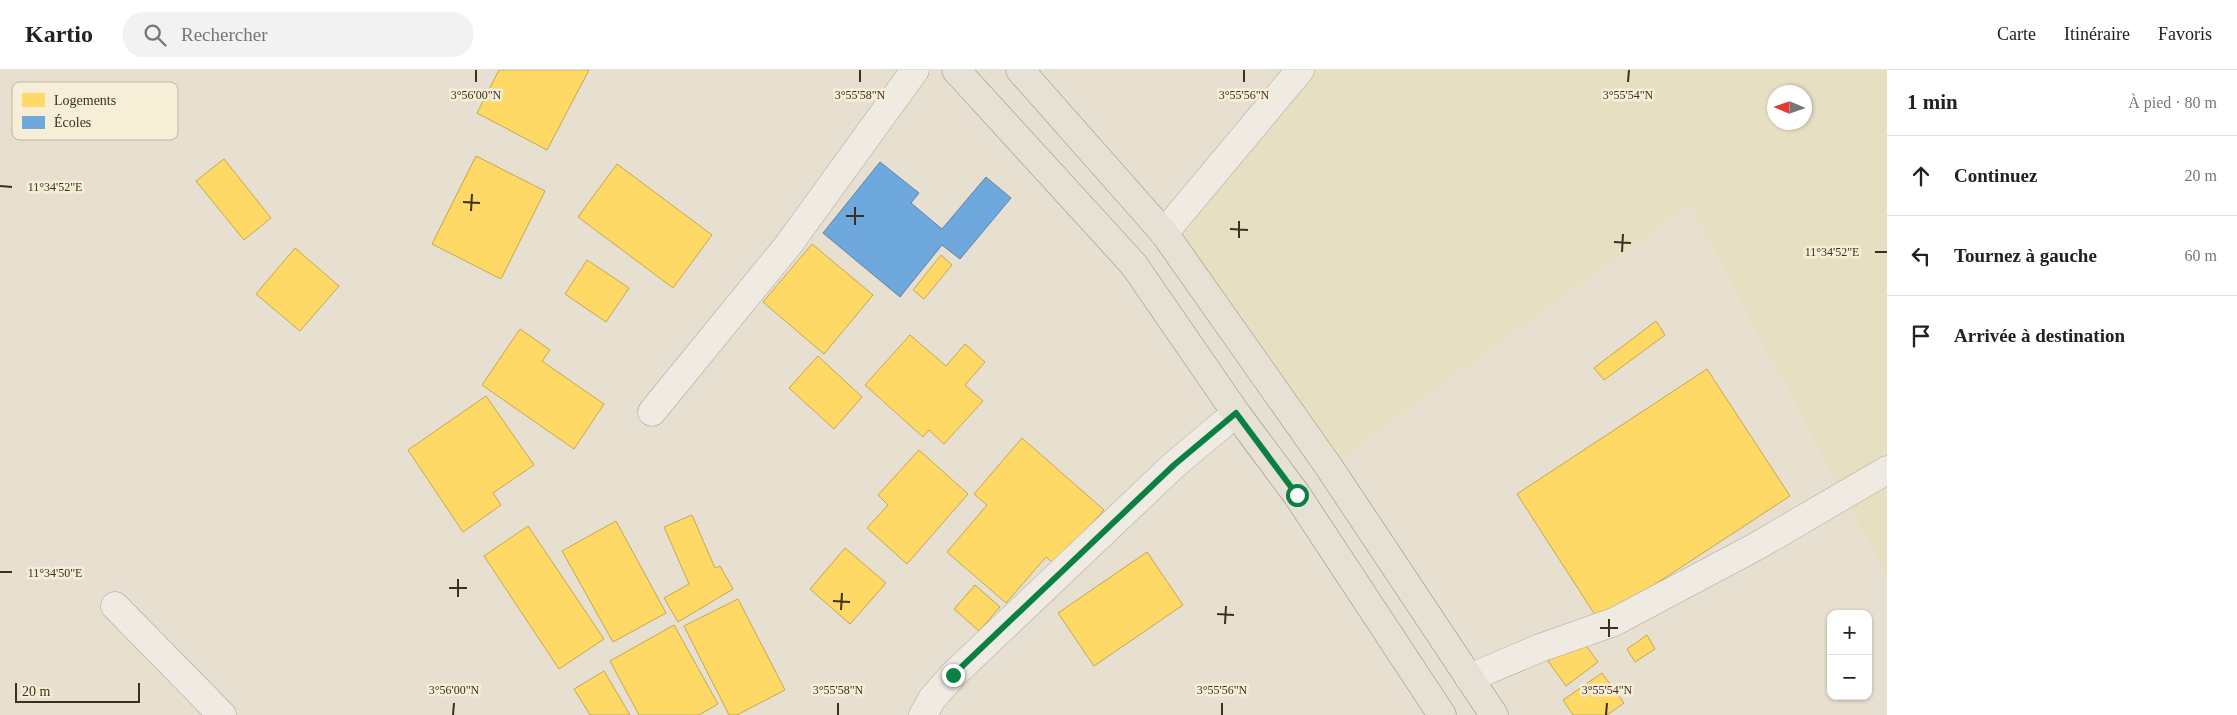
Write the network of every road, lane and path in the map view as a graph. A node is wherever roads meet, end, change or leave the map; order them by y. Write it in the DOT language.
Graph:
graph roads {
  1 [pos="914,70"];
  2 [pos="956,70"];
  3 [pos="1020,70"];
  4 [pos="1300,70"];
  5 [pos="1164,233"];
  6 [pos="652,412"];
  7 [pos="1236,413"];
  8 [pos="1887,470"];
  9 [pos="115,606"];
  10 [pos="1469,678"];
  11 [pos="222,715"];
  12 [pos="923,715"];
  13 [pos="1442,715"];
  14 [pos="1494,715"];
  1 -- 6 [label="street"];
  2 -- 7 [label="main road"];
  3 -- 5 [label="main road"];
  4 -- 5 [label="street"];
  5 -- 10 [label="main road"];
  7 -- 12 [label="street"];
  7 -- 13 [label="main road"];
  8 -- 10 [label="street"];
  9 -- 11 [label="street"];
  10 -- 14 [label="main road"];
}
